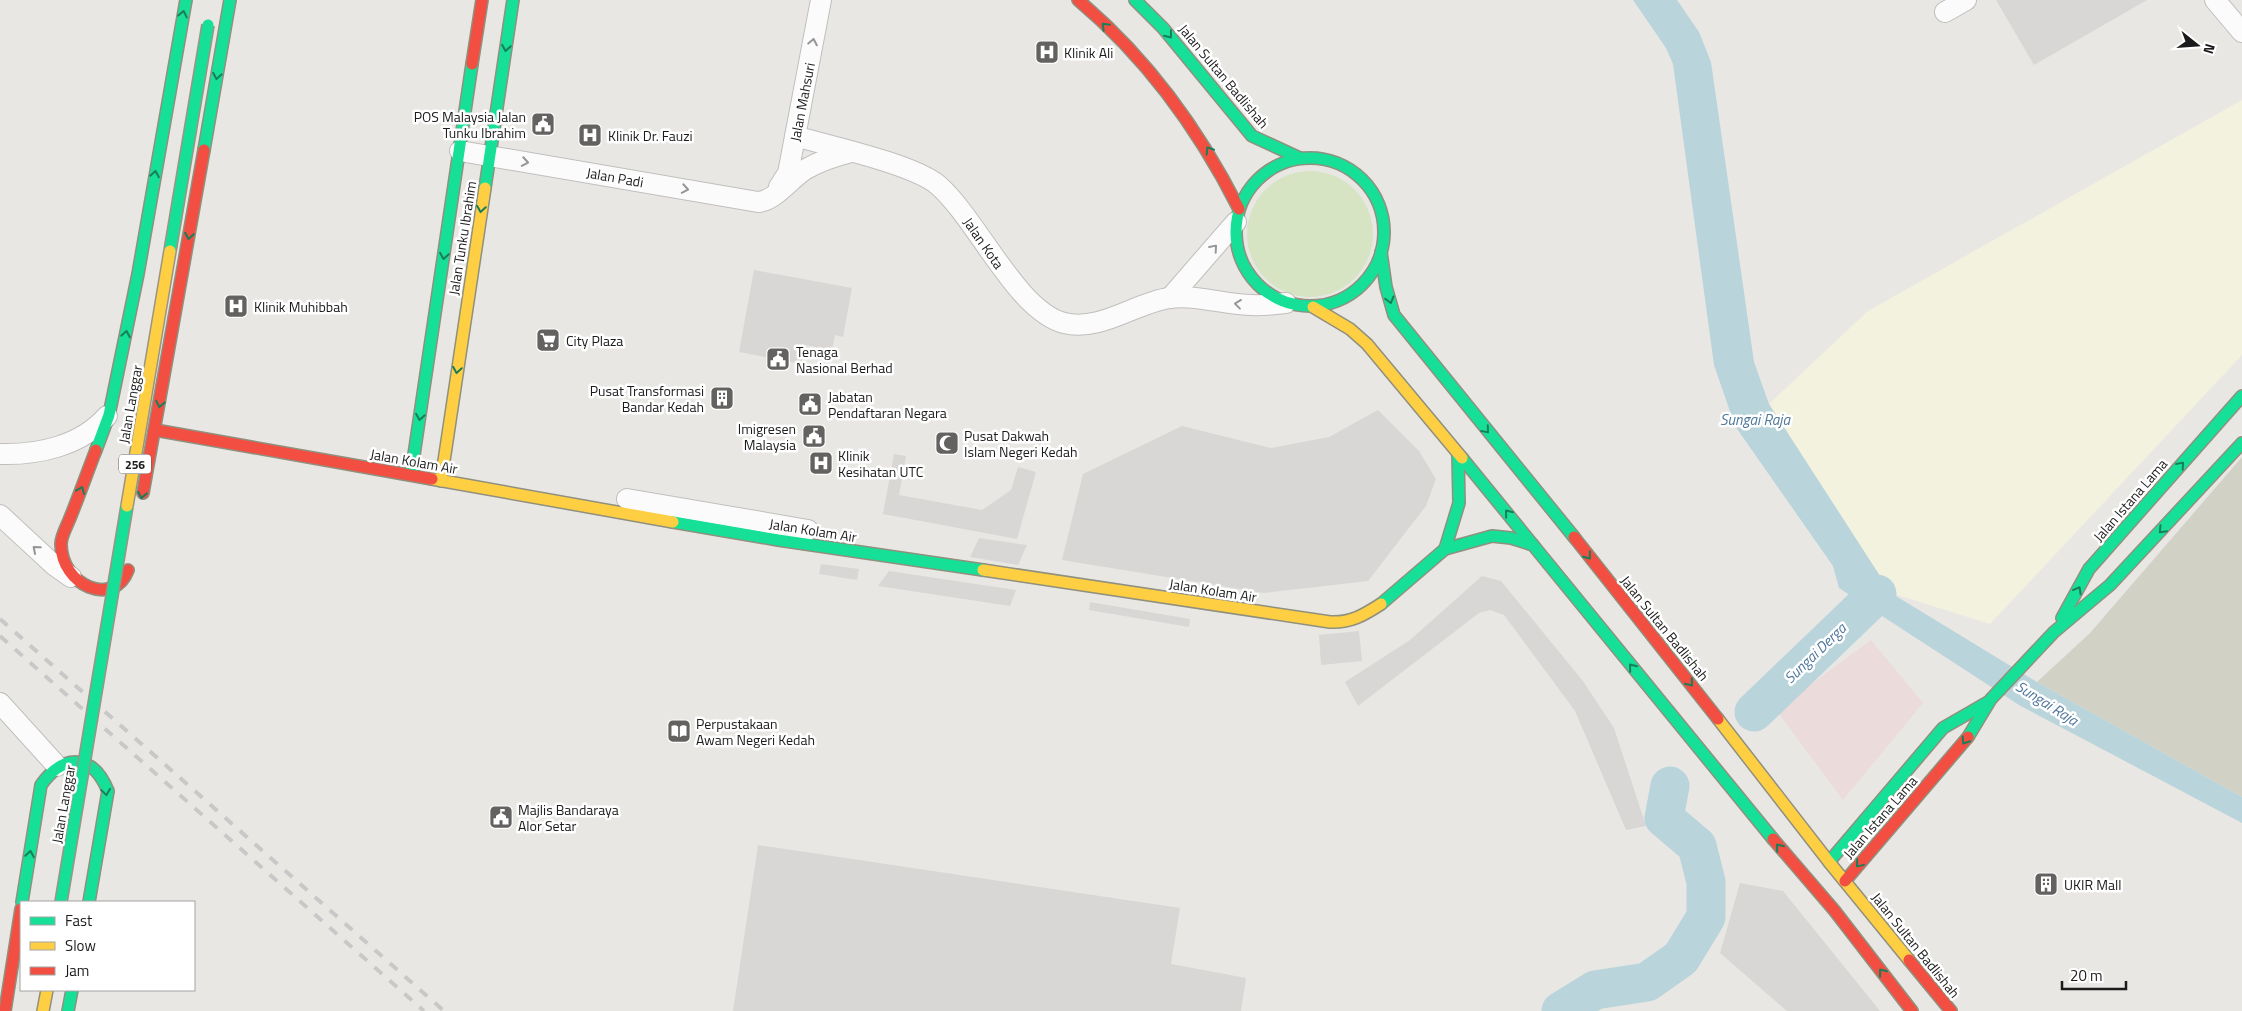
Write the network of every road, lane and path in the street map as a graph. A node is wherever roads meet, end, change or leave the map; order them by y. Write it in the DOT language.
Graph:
graph roads {
  1 [pos="186,0"];
  2 [pos="230,0"];
  3 [pos="482,0"];
  4 [pos="513,0"];
  5 [pos="821,0"];
  6 [pos="1078,0"];
  7 [pos="1135,0"];
  8 [pos="1966,0"];
  9 [pos="2215,0"];
  10 [pos="1946,12"];
  11 [pos="209,21"];
  12 [pos="2242,32"];
  13 [pos="795,136"];
  14 [pos="460,151"];
  15 [pos="851,152"];
  16 [pos="489,156"];
  17 [pos="1300,158"];
  18 [pos="769,198"];
  19 [pos="1238,216"];
  20 [pos="1381,252"];
  21 [pos="1170,298"];
  22 [pos="1286,303"];
  23 [pos="1313,306"];
  24 [pos="2242,396"];
  25 [pos="109,415"];
  26 [pos="155,430"];
  27 [pos="2242,443"];
  28 [pos="0,454"];
  29 [pos="1458,454"];
  30 [pos="411,476"];
  31 [pos="440,481"];
  32 [pos="627,499"];
  33 [pos="141,504"];
  34 [pos="0,515"];
  35 [pos="808,530"];
  36 [pos="1533,545"];
  37 [pos="1445,549"];
  38 [pos="130,559"];
  39 [pos="75,579"];
  40 [pos="2054,632"];
  41 [pos="1991,700"];
  42 [pos="0,703"];
  43 [pos="57,766"];
  44 [pos="1829,862"];
  45 [pos="1845,881"];
  46 [pos="22,901"];
  47 [pos="61,901"];
  48 [pos="89,901"];
  49 [pos="20,915"];
  50 [pos="47,991"];
  51 [pos="72,991"];
  52 [pos="5,1011"];
  53 [pos="43,1011"];
  54 [pos="68,1011"];
  55 [pos="1912,1011"];
  56 [pos="1950,1011"];
  25 -- 1 [label="main road, one-way"];
  2 -- 26 [label="main road, one-way"];
  3 -- 14 [label="main road, Jalan Tunku Ibrahim"];
  4 -- 16 [label="main road, Jalan Tunku Ibrahim, one-way"];
  13 -- 5 [label="street, Jalan Mahsuri, one-way"];
  19 -- 6 [label="main road, one-way"];
  7 -- 17 [label="main road, Jalan Sultan Badlishah, one-way"];
  8 -- 10 [label="street"];
  9 -- 12 [label="street"];
  11 -- 47 [label="main road, Jalan Langgar / 256, bridge"];
  13 -- 15 [label="street, Jalan Kota"];
  13 -- 18 [label="street, Jalan Mahsuri"];
  14 -- 16 [label="street, Jalan Padi"];
  14 -- 30 [label="main road, Jalan Tunku Ibrahim, one-way"];
  15 -- 18 [label="street"];
  15 -- 21 [label="street, Jalan Kota"];
  16 -- 18 [label="street, Jalan Padi, one-way"];
  16 -- 31 [label="main road, Jalan Tunku Ibrahim, one-way"];
  17 -- 19 [label="main road"];
  17 -- 20 [label="main road"];
  21 -- 19 [label="street, one-way"];
  19 -- 22 [label="main road"];
  20 -- 23 [label="main road"];
  20 -- 44 [label="main road, Jalan Sultan Badlishah, one-way"];
  22 -- 21 [label="street, Jalan Kota, one-way"];
  22 -- 23 [label="main road"];
  23 -- 29 [label="main road"];
  40 -- 24 [label="main road, Jalan Istana Lama, one-way"];
  25 -- 28 [label="street"];
  39 -- 25 [label="main road, one-way"];
  26 -- 30 [label="main road, Jalan Kolam Air"];
  26 -- 33 [label="main road, one-way"];
  27 -- 40 [label="main road, Jalan Istana Lama, one-way"];
  36 -- 29 [label="main road, one-way"];
  29 -- 37 [label="main road, Jalan Kolam Air"];
  30 -- 31 [label="main road, Jalan Kolam Air"];
  31 -- 37 [label="main road, Jalan Kolam Air"];
  32 -- 35 [label="street"];
  39 -- 34 [label="street, one-way"];
  36 -- 37 [label="main road, Jalan Kolam Air"];
  55 -- 36 [label="main road, one-way"];
  38 -- 39 [label="main road"];
  40 -- 41 [label="main road, Jalan Istana Lama"];
  41 -- 44 [label="main road, Jalan Istana Lama"];
  41 -- 45 [label="main road, Jalan Istana Lama, one-way"];
  42 -- 43 [label="street"];
  46 -- 43 [label="main road, one-way"];
  43 -- 48 [label="main road, one-way"];
  44 -- 45 [label="main road, Jalan Sultan Badlishah"];
  45 -- 56 [label="main road, Jalan Sultan Badlishah"];
  49 -- 52 [label="main road"];
  50 -- 53 [label="main road"];
  51 -- 54 [label="main road"];
}
